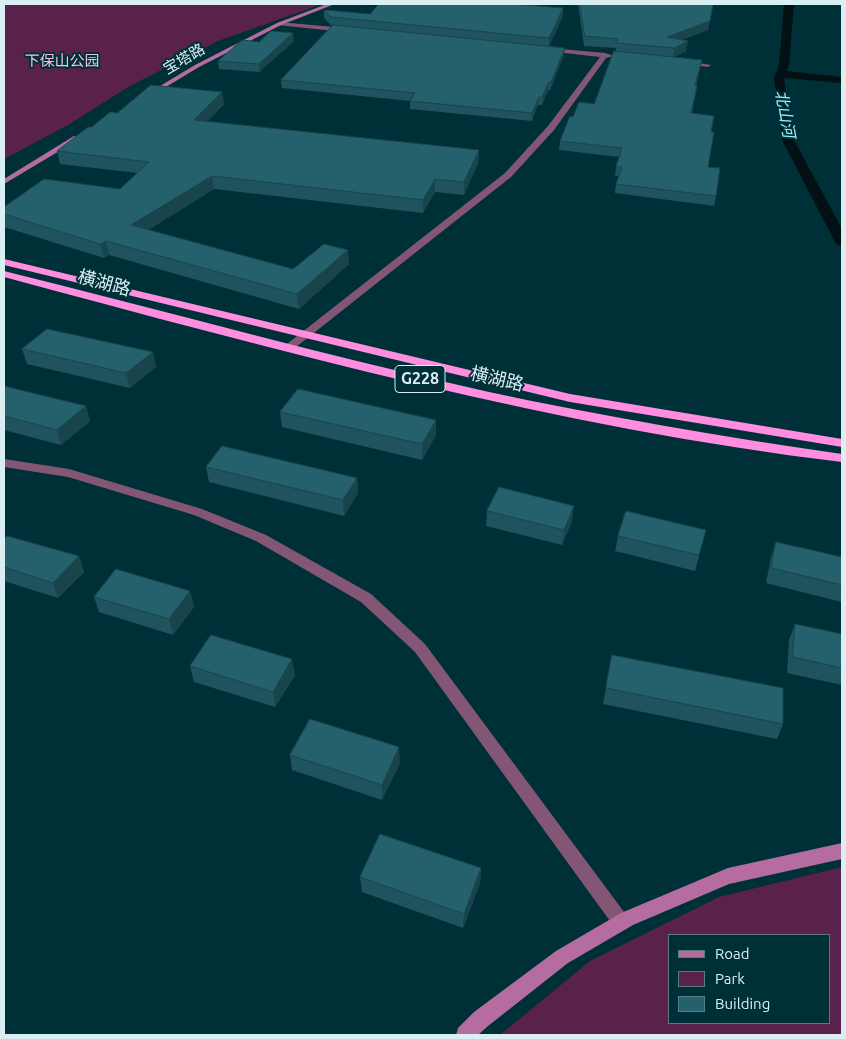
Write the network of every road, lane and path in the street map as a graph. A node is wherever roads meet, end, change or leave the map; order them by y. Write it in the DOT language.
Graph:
graph roads {
  1 [pos="332,4"];
  2 [pos="279,24"];
  3 [pos="358,32"];
  4 [pos="546,50"];
  5 [pos="680,62"];
  6 [pos="708,65"];
  7 [pos="138,102"];
  8 [pos="88,132"];
  9 [pos="4,182"];
  10 [pos="4,262"];
  11 [pos="4,274"];
  12 [pos="306,335"];
  13 [pos="287,350"];
  14 [pos="842,443"];
  15 [pos="842,458"];
  16 [pos="4,463"];
  17 [pos="842,851"];
  18 [pos="621,922"];
  19 [pos="465,1035"];
  1 -- 2 [label="street, 宝塔路"];
  2 -- 3 [label="street"];
  2 -- 7 [label="street, 宝塔路"];
  4 -- 12 [label="street"];
  5 -- 6 [label="street"];
  8 -- 9 [label="street"];
  10 -- 12 [label="highway, 横湖路 / G228"];
  11 -- 13 [label="highway, 横湖路 / G228"];
  12 -- 13 [label="street"];
  12 -- 14 [label="highway, 横湖路 / G228"];
  13 -- 15 [label="highway, 横湖路 / G228"];
  16 -- 18 [label="street"];
  17 -- 18 [label="street"];
  18 -- 19 [label="street"];
}
